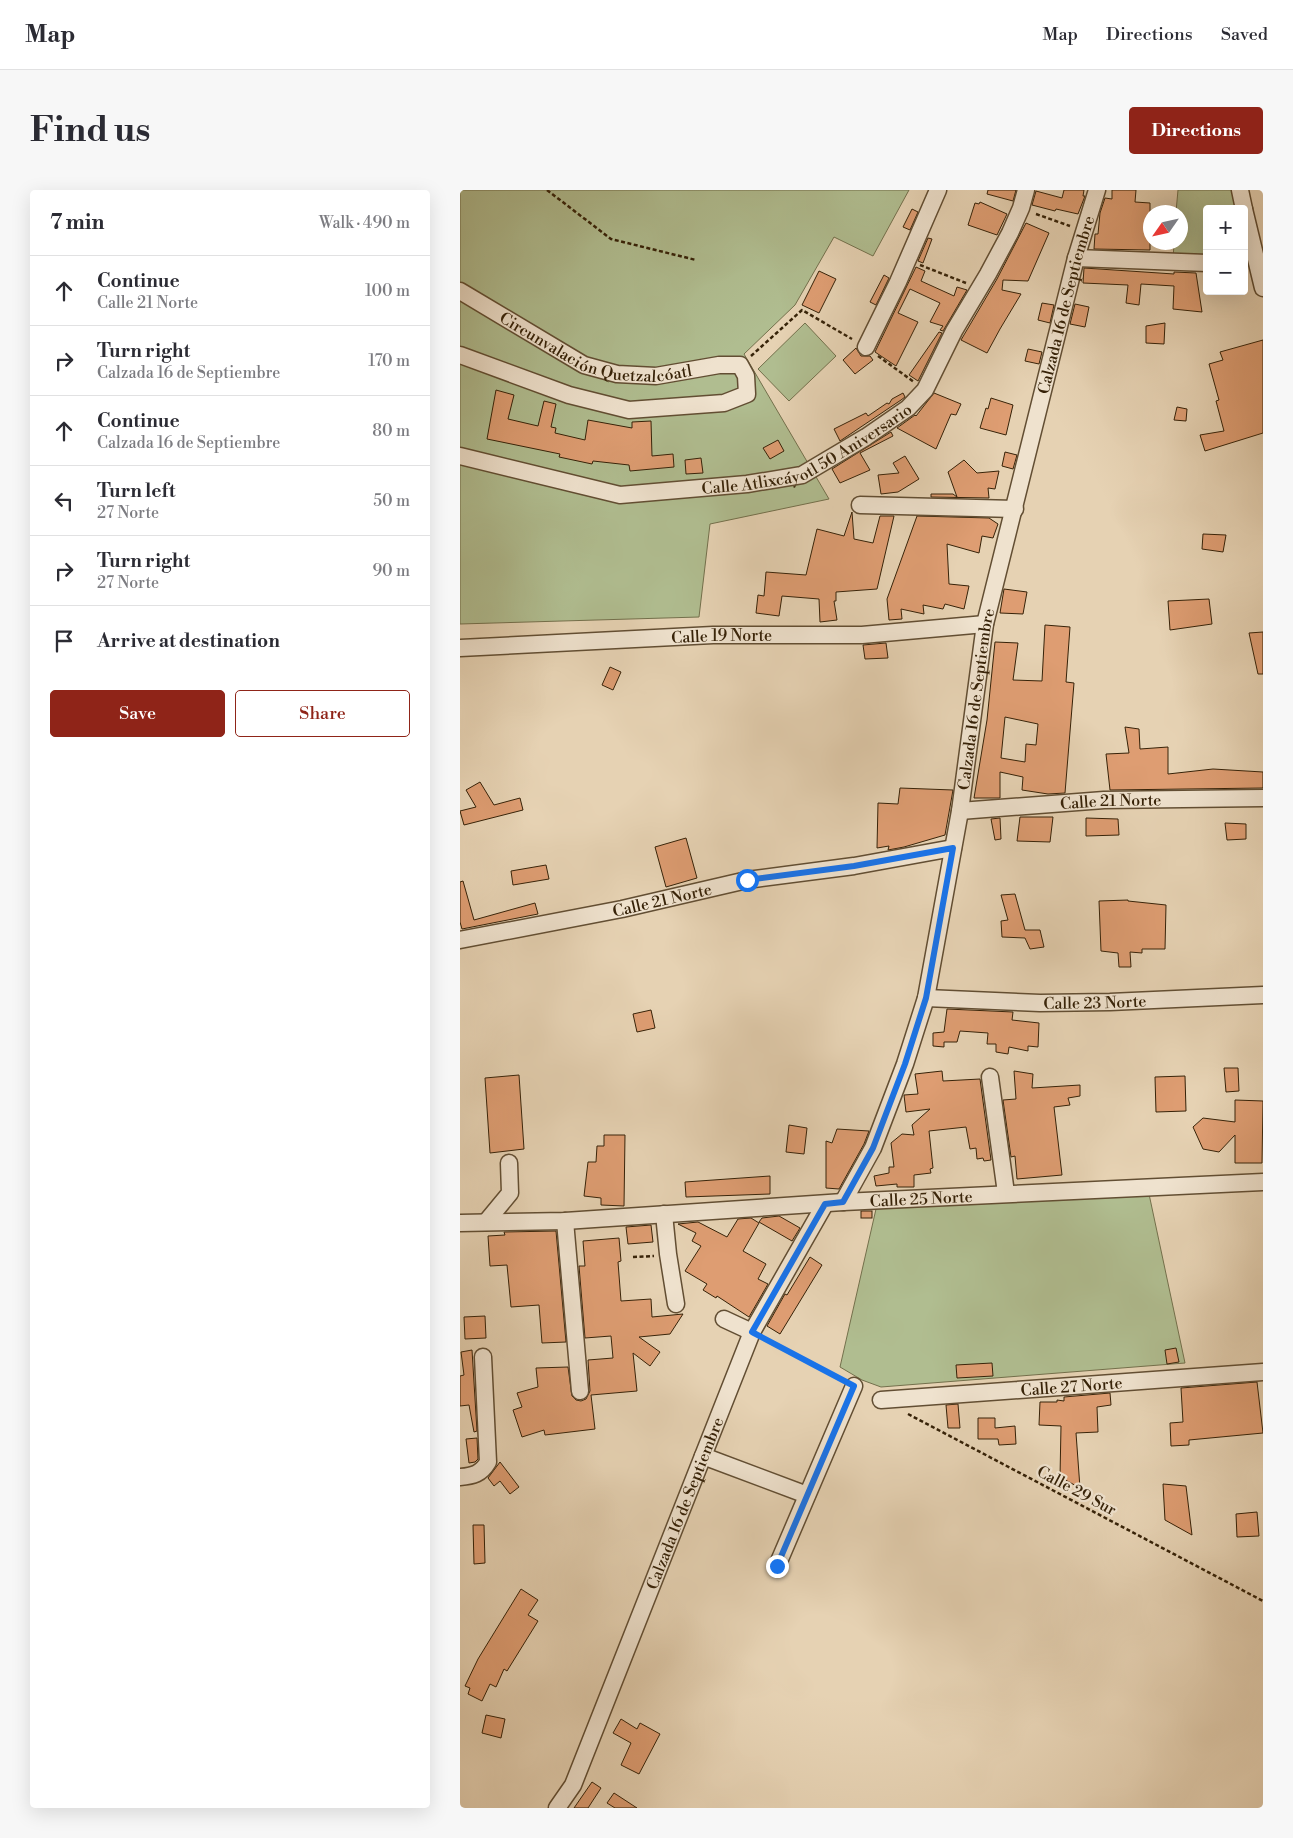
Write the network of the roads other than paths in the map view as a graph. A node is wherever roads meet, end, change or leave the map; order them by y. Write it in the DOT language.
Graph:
graph roads {
  1 [pos="938,190"];
  2 [pos="1026,190"];
  3 [pos="1097,190"];
  4 [pos="1240,190"];
  5 [pos="1243,205"];
  6 [pos="1248,229"];
  7 [pos="1076,258"];
  8 [pos="1203,263"];
  9 [pos="1255,265"];
  10 [pos="1263,288"];
  11 [pos="460,291"];
  12 [pos="866,347"];
  13 [pos="460,355"];
  14 [pos="460,456"];
  15 [pos="860,505"];
  16 [pos="1015,509"];
  17 [pos="985,624"];
  18 [pos="460,648"];
  19 [pos="1263,798"];
  20 [pos="960,811"];
  21 [pos="953,848"];
  22 [pos="460,940"];
  23 [pos="1263,995"];
  24 [pos="926,998"];
  25 [pos="990,1077"];
  26 [pos="509,1163"];
  27 [pos="1263,1182"];
  28 [pos="1006,1193"];
  29 [pos="843,1202"];
  30 [pos="825,1204"];
  31 [pos="664,1214"];
  32 [pos="565,1221"];
  33 [pos="486,1222"];
  34 [pos="460,1224"];
  35 [pos="676,1304"];
  36 [pos="724,1319"];
  37 [pos="752,1332"];
  38 [pos="483,1357"];
  39 [pos="1263,1372"];
  40 [pos="854,1386"];
  41 [pos="580,1391"];
  42 [pos="881,1400"];
  43 [pos="703,1456"];
  44 [pos="460,1477"];
  45 [pos="807,1495"];
  46 [pos="777,1566"];
  47 [pos="557,1808"];
  1 -- 12 [label="street"];
  2 -- 14 [label="street, Calle Atlixcáyotl 50 Aniversario"];
  3 -- 7 [label="street, Calzada 16 de Septiembre"];
  4 -- 5 [label="street"];
  6 -- 9 [label="street"];
  7 -- 8 [label="street"];
  7 -- 16 [label="street, Calzada 16 de Septiembre"];
  9 -- 10 [label="street"];
  11 -- 13 [label="street, Circunvalación Quetzalcóatl"];
  15 -- 16 [label="street"];
  16 -- 17 [label="street, Calzada 16 de Septiembre"];
  17 -- 18 [label="street, Calle 19 Norte"];
  17 -- 20 [label="street, Calzada 16 de Septiembre"];
  19 -- 20 [label="street, Calle 21 Norte"];
  20 -- 21 [label="street, Calzada 16 de Septiembre"];
  21 -- 22 [label="street, Calle 21 Norte"];
  21 -- 24 [label="street, Calzada 16 de Septiembre"];
  23 -- 24 [label="street, Calle 23 Norte"];
  24 -- 29 [label="street, Calzada 16 de Septiembre"];
  25 -- 28 [label="street"];
  26 -- 33 [label="street"];
  27 -- 28 [label="street, Calle 25 Norte"];
  28 -- 29 [label="street, Calle 25 Norte"];
  29 -- 30 [label="street, Calle 25 Norte"];
  30 -- 31 [label="street, Calle 25 Norte"];
  30 -- 37 [label="street, Calzada 16 de Septiembre"];
  31 -- 32 [label="street, Calle 25 Norte"];
  31 -- 35 [label="street"];
  32 -- 33 [label="street, Calle 25 Norte"];
  32 -- 41 [label="street"];
  33 -- 34 [label="street, Calle 25 Norte"];
  36 -- 37 [label="street"];
  37 -- 43 [label="street, Calzada 16 de Septiembre"];
  38 -- 44 [label="street"];
  39 -- 42 [label="street, Calle 27 Norte"];
  40 -- 45 [label="street"];
  43 -- 45 [label="street"];
  43 -- 47 [label="street, Calzada 16 de Septiembre"];
  45 -- 46 [label="street"];
}
